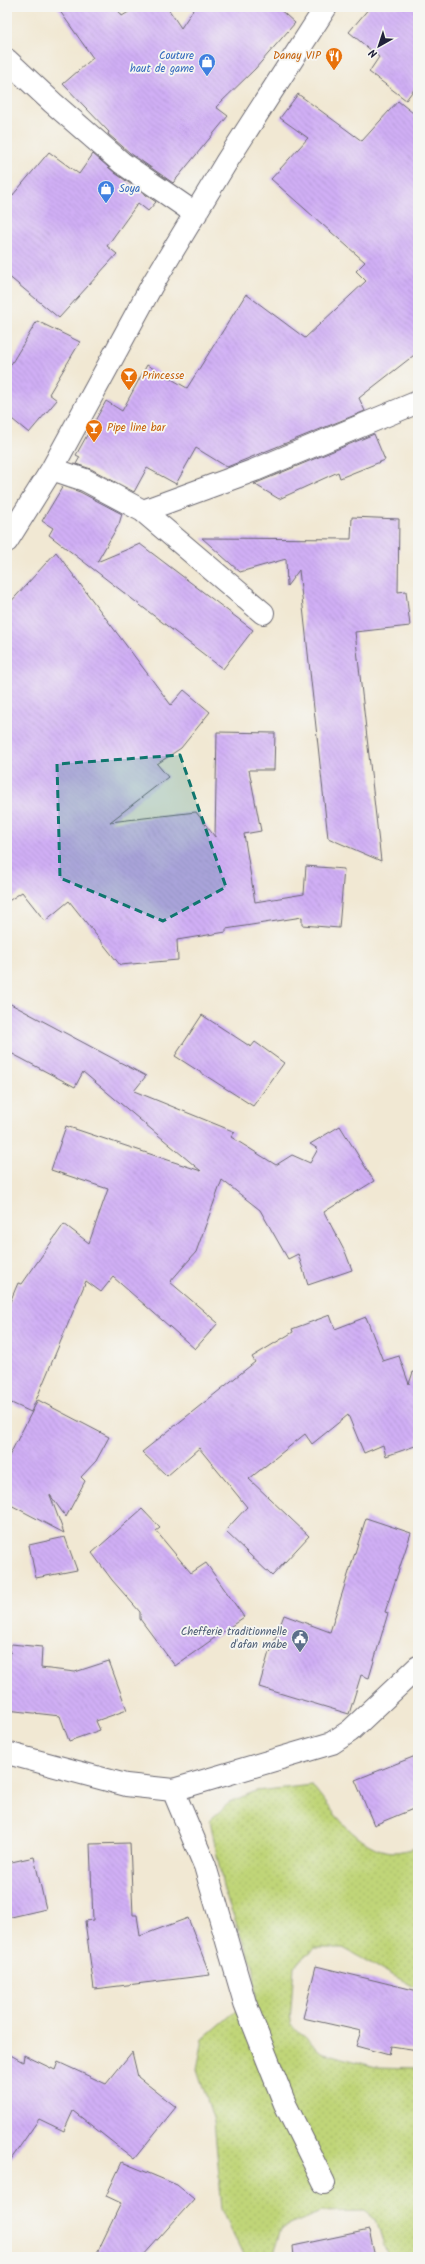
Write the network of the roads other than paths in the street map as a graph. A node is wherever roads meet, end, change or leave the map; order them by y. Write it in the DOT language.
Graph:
graph roads {
  1 [pos="326,7"];
  2 [pos="7,60"];
  3 [pos="196,214"];
  4 [pos="418,402"];
  5 [pos="52,469"];
  6 [pos="143,511"];
  7 [pos="7,541"];
  8 [pos="263,613"];
  9 [pos="418,1667"];
  10 [pos="7,1752"];
  11 [pos="173,1790"];
  12 [pos="324,2183"];
  1 -- 3 [label="street"];
  2 -- 3 [label="street"];
  3 -- 5 [label="street"];
  4 -- 6 [label="street"];
  5 -- 6 [label="street"];
  5 -- 7 [label="street"];
  6 -- 8 [label="street"];
  9 -- 11 [label="street"];
  10 -- 11 [label="street"];
  11 -- 12 [label="street"];
}
